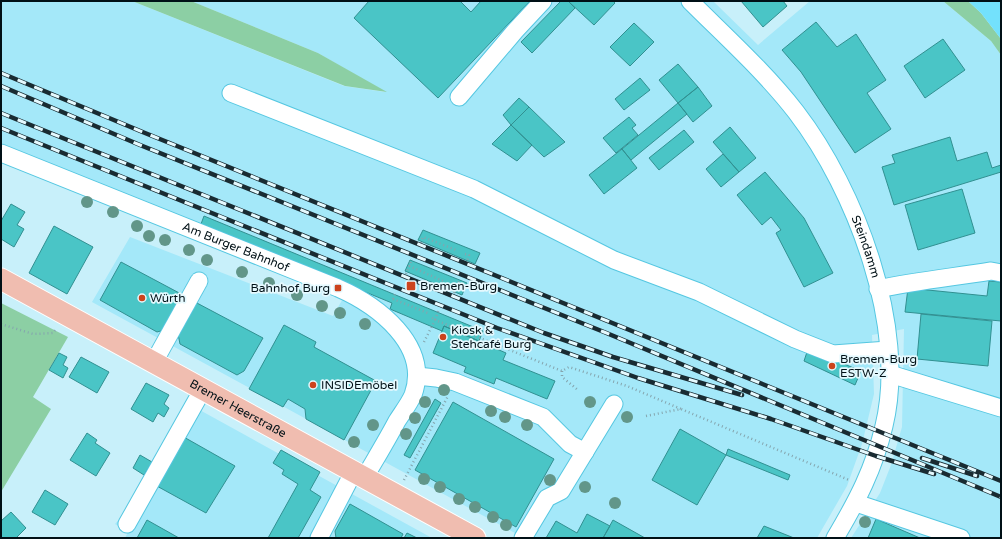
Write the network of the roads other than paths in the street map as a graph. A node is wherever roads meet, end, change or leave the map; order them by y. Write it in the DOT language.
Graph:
graph roads {
  1 [pos="544,1"];
  2 [pos="690,1"];
  3 [pos="231,93"];
  4 [pos="459,96"];
  5 [pos="1,153"];
  6 [pos="1001,273"];
  7 [pos="1,279"];
  8 [pos="199,281"];
  9 [pos="878,289"];
  10 [pos="888,350"];
  11 [pos="154,362"];
  12 [pos="890,374"];
  13 [pos="417,376"];
  14 [pos="203,389"];
  15 [pos="614,404"];
  16 [pos="1001,408"];
  17 [pos="585,452"];
  18 [pos="360,474"];
  19 [pos="856,503"];
  20 [pos="127,524"];
  21 [pos="319,538"];
  22 [pos="475,538"];
  23 [pos="523,538"];
  24 [pos="835,538"];
  25 [pos="961,538"];
  1 -- 4 [label="street"];
  2 -- 9 [label="street, Steindamm"];
  3 -- 10 [label="street"];
  5 -- 13 [label="street, Am Burger Bahnhof"];
  6 -- 9 [label="street"];
  7 -- 11 [label="main road, Bremer Heerstraße"];
  8 -- 11 [label="street"];
  9 -- 10 [label="street, Steindamm"];
  10 -- 12 [label="street, Steindamm"];
  11 -- 14 [label="main road, Bremer Heerstraße"];
  12 -- 16 [label="street"];
  12 -- 19 [label="street, Steindamm"];
  13 -- 17 [label="street"];
  13 -- 18 [label="street, Am Burger Bahnhof"];
  14 -- 18 [label="main road, Bremer Heerstraße"];
  14 -- 20 [label="street"];
  15 -- 17 [label="street"];
  17 -- 23 [label="street"];
  18 -- 21 [label="street, Am Burger Bahnhof"];
  18 -- 22 [label="main road, Bremer Heerstraße"];
  19 -- 24 [label="street, Steindamm"];
  19 -- 25 [label="street"];
}
